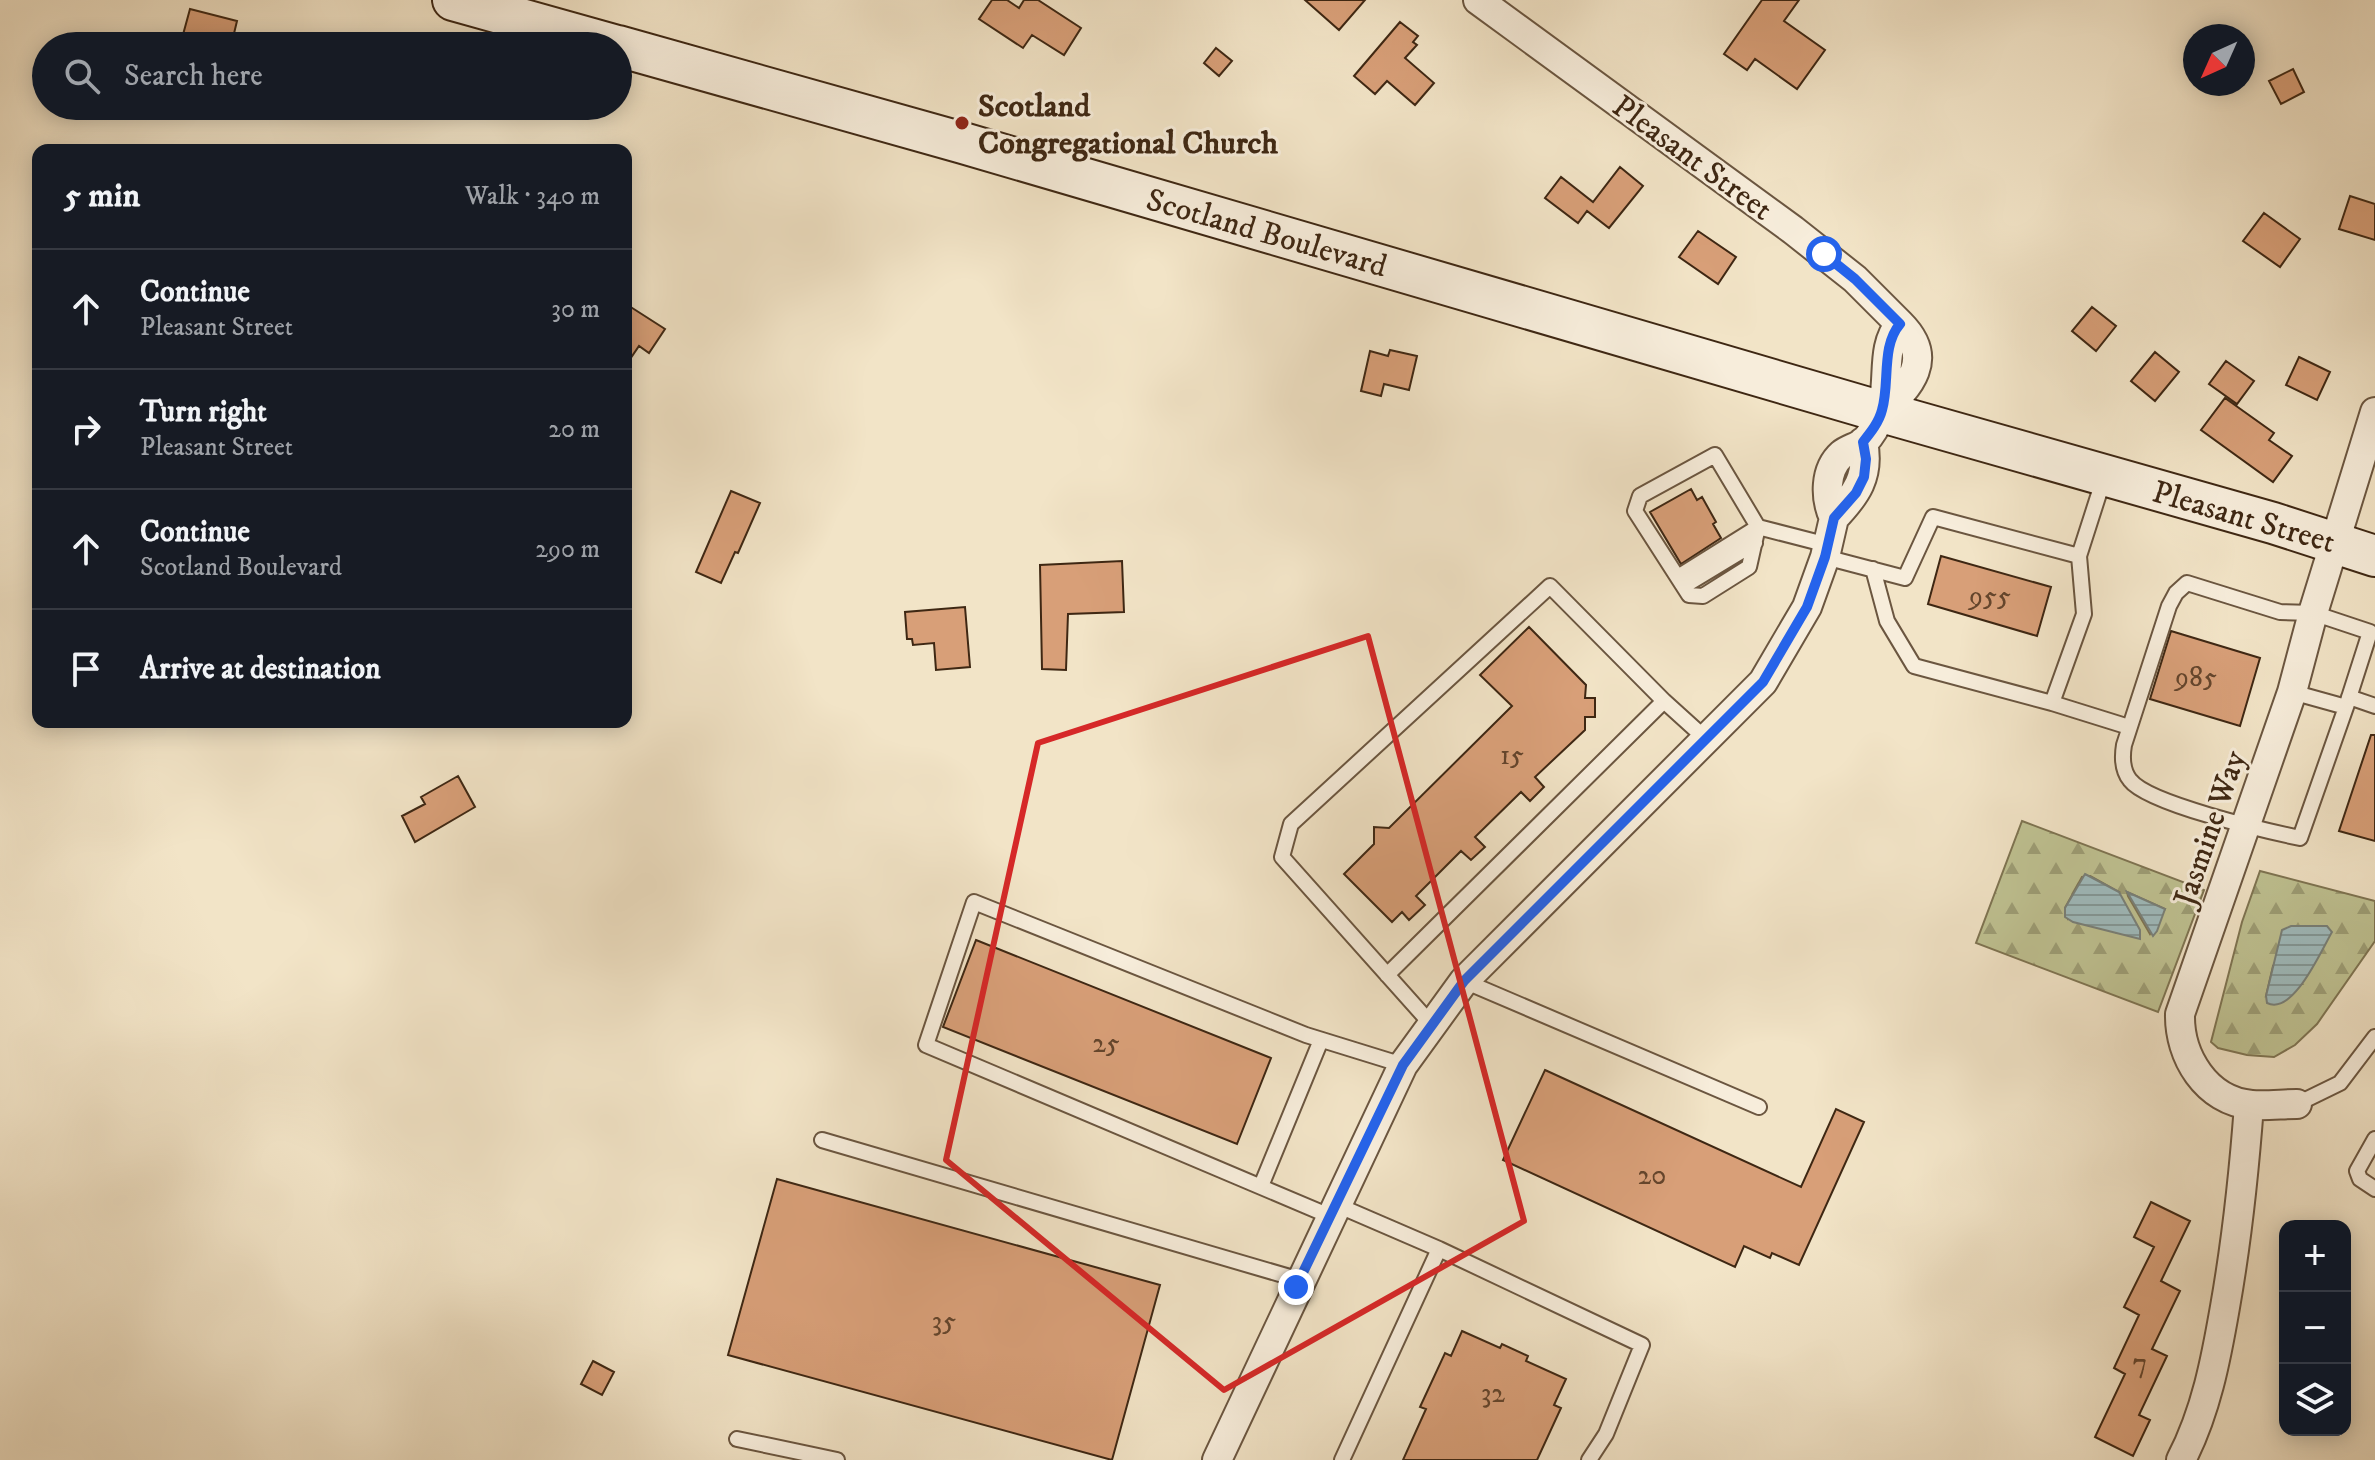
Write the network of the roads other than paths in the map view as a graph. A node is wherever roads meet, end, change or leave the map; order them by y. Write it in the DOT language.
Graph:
graph roads {
  1 [pos="1478,0"];
  2 [pos="467,2"];
  3 [pos="570,32"];
  4 [pos="632,50"];
  5 [pos="2375,412"];
  6 [pos="1872,427"];
  7 [pos="2105,475"];
  8 [pos="1758,527"];
  9 [pos="1829,540"];
  10 [pos="2335,542"];
  11 [pos="2079,556"];
  12 [pos="2375,556"];
  13 [pos="1873,569"];
  14 [pos="1681,582"];
  15 [pos="2313,613"];
  16 [pos="2372,632"];
  17 [pos="2292,692"];
  18 [pos="1664,701"];
  19 [pos="2347,702"];
  20 [pos="2052,703"];
  21 [pos="2375,706"];
  22 [pos="2129,727"];
  23 [pos="1706,739"];
  24 [pos="2246,826"];
  25 [pos="1387,975"];
  26 [pos="1464,981"];
  27 [pos="1432,1025"];
  28 [pos="2375,1038"];
  29 [pos="1321,1040"];
  30 [pos="1403,1065"];
  31 [pos="2297,1104"];
  32 [pos="2249,1105"];
  33 [pos="1759,1107"];
  34 [pos="2375,1139"];
  35 [pos="822,1140"];
  36 [pos="1261,1186"];
  37 [pos="2375,1189"];
  38 [pos="1335,1211"];
  39 [pos="1439,1249"];
  40 [pos="1300,1280"];
  41 [pos="737,1439"];
  42 [pos="837,1460"];
  43 [pos="1217,1460"];
  44 [pos="1342,1460"];
  45 [pos="1589,1460"];
  46 [pos="2181,1460"];
  1 -- 6 [label="street, Pleasant Street"];
  2 -- 3 [label="main road, Scotland Boulevard"];
  4 -- 6 [label="main road, Scotland Boulevard"];
  5 -- 10 [label="street, Jasmine Way"];
  6 -- 7 [label="main road, Pleasant Street"];
  6 -- 9 [label="street"];
  7 -- 10 [label="main road, Pleasant Street"];
  7 -- 11 [label="lane"];
  8 -- 9 [label="lane"];
  8 -- 14 [label="lane"];
  8 -- 14 [label="lane"];
  8 -- 14 [label="lane"];
  9 -- 13 [label="lane"];
  9 -- 23 [label="street"];
  10 -- 12 [label="main road, Pleasant Street"];
  10 -- 15 [label="street, Jasmine Way"];
  11 -- 13 [label="lane"];
  11 -- 20 [label="lane"];
  13 -- 20 [label="lane"];
  15 -- 16 [label="lane"];
  15 -- 17 [label="street, Jasmine Way"];
  15 -- 22 [label="lane"];
  16 -- 19 [label="lane"];
  17 -- 19 [label="lane"];
  17 -- 24 [label="street, Jasmine Way"];
  18 -- 23 [label="lane"];
  18 -- 25 [label="lane"];
  18 -- 25 [label="lane"];
  19 -- 21 [label="lane"];
  19 -- 24 [label="lane"];
  20 -- 22 [label="lane"];
  22 -- 24 [label="lane"];
  23 -- 26 [label="street"];
  24 -- 32 [label="street, Jasmine Way"];
  25 -- 27 [label="lane"];
  26 -- 27 [label="street"];
  26 -- 33 [label="lane"];
  27 -- 30 [label="street"];
  28 -- 31 [label="lane"];
  29 -- 30 [label="lane"];
  29 -- 36 [label="lane"];
  29 -- 36 [label="lane"];
  30 -- 38 [label="street"];
  31 -- 32 [label="street, Jasmine Way"];
  32 -- 46 [label="street"];
  34 -- 37 [label="lane"];
  35 -- 40 [label="lane"];
  36 -- 38 [label="lane"];
  38 -- 39 [label="lane"];
  38 -- 40 [label="street"];
  39 -- 44 [label="lane"];
  39 -- 45 [label="lane"];
  40 -- 43 [label="street"];
  41 -- 42 [label="lane"];
}
